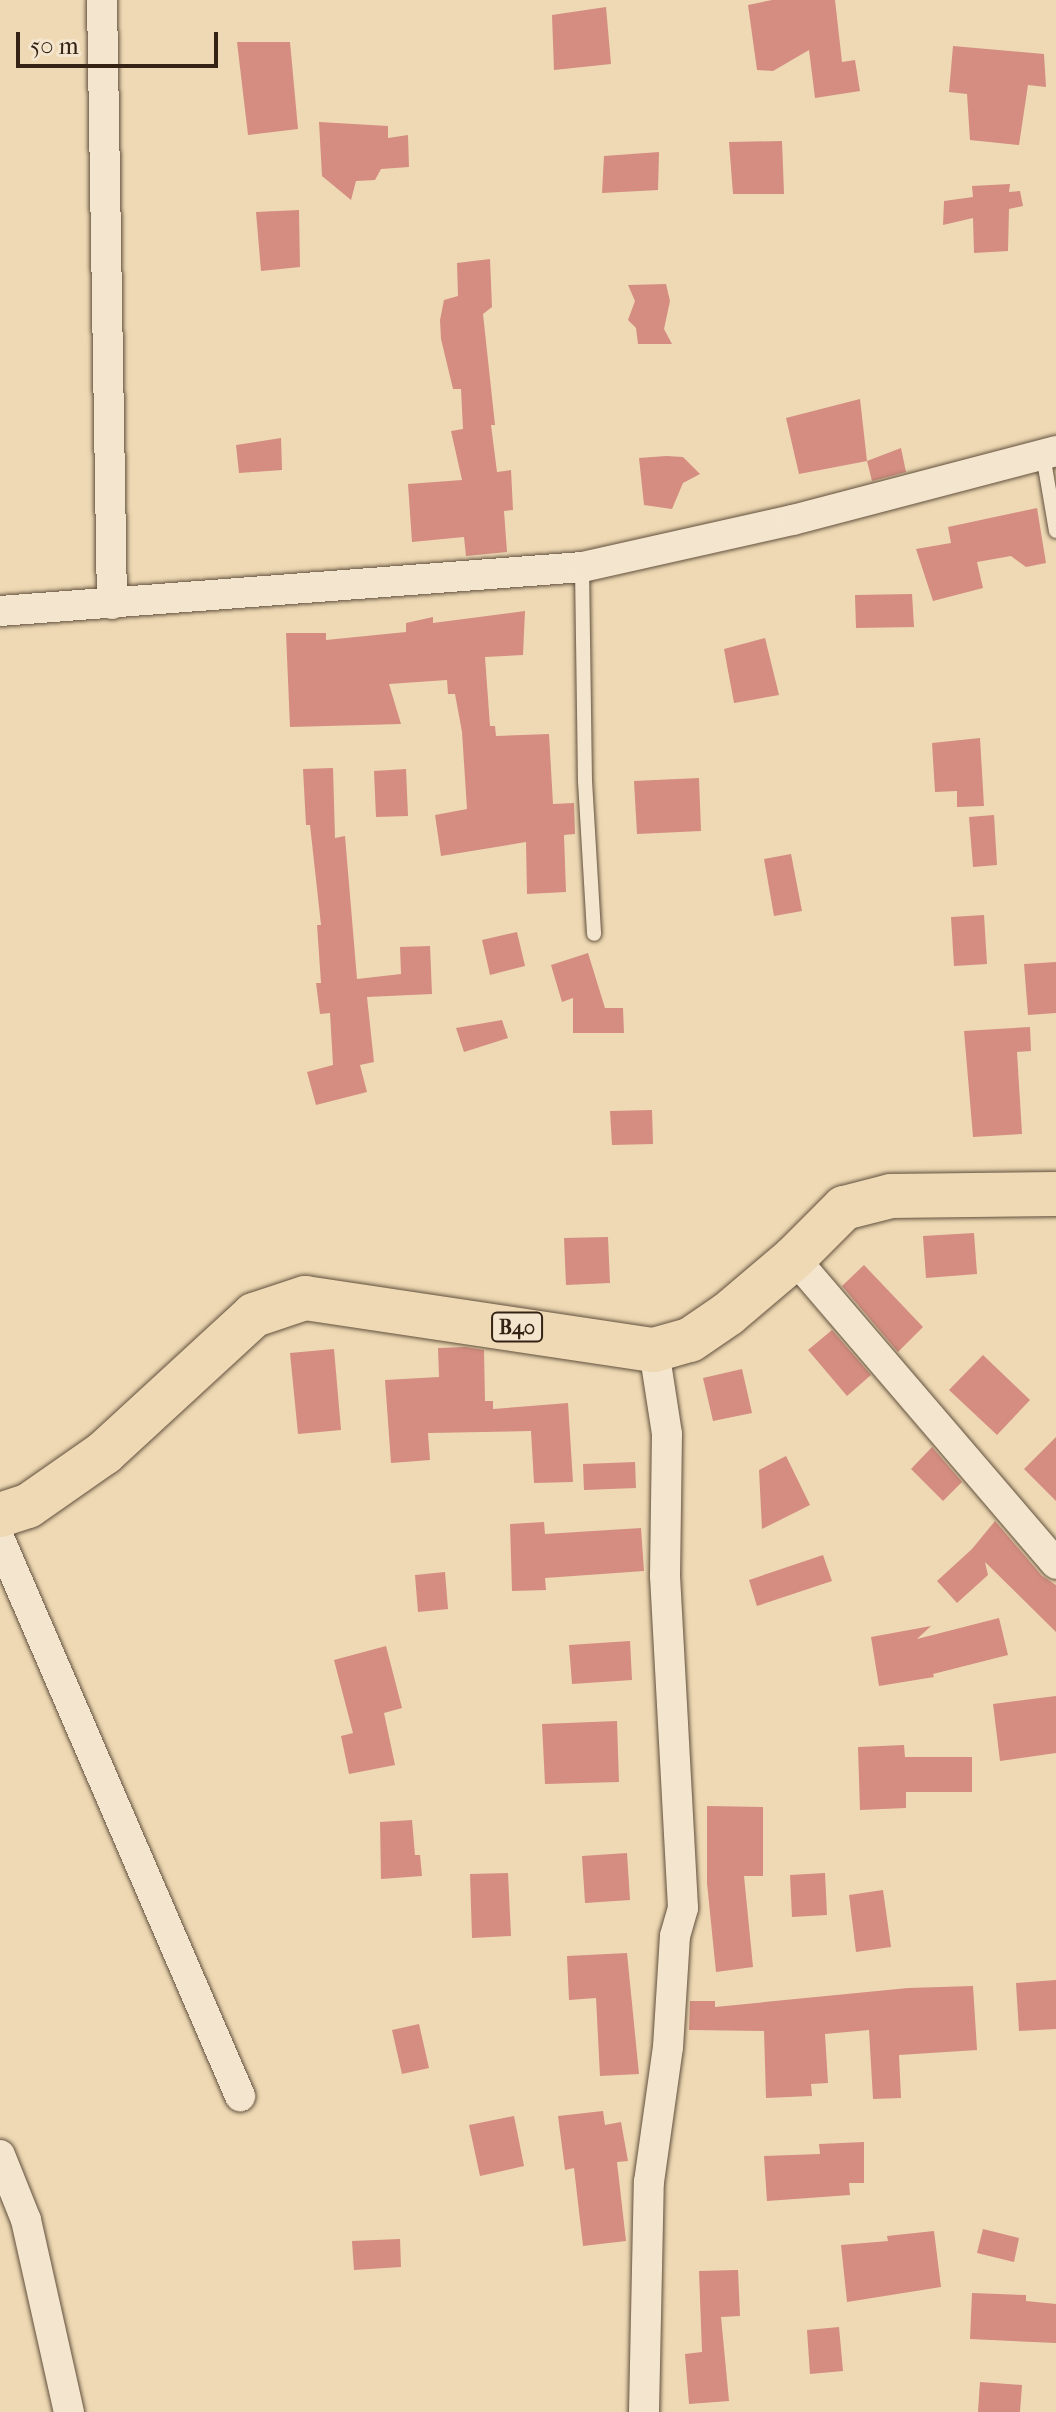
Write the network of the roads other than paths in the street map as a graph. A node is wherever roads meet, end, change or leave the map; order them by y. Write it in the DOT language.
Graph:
graph roads {
  1 [pos="102,0"];
  2 [pos="1049,453"];
  3 [pos="1056,531"];
  4 [pos="582,567"];
  5 [pos="112,604"];
  6 [pos="0,611"];
  7 [pos="594,934"];
  8 [pos="1056,1194"];
  9 [pos="794,1258"];
  10 [pos="654,1350"];
  11 [pos="0,1515"];
  12 [pos="0,1540"];
  13 [pos="1056,1564"];
  14 [pos="240,2096"];
  15 [pos="0,2155"];
  16 [pos="69,2412"];
  17 [pos="644,2412"];
  1 -- 5 [label="street"];
  2 -- 3 [label="lane"];
  2 -- 4 [label="street"];
  4 -- 5 [label="street"];
  4 -- 7 [label="lane"];
  5 -- 6 [label="street"];
  8 -- 9 [label="main road, B40"];
  9 -- 10 [label="main road, B40"];
  9 -- 13 [label="street"];
  10 -- 11 [label="main road, B40"];
  10 -- 17 [label="street"];
  12 -- 14 [label="street"];
  15 -- 16 [label="street"];
}
